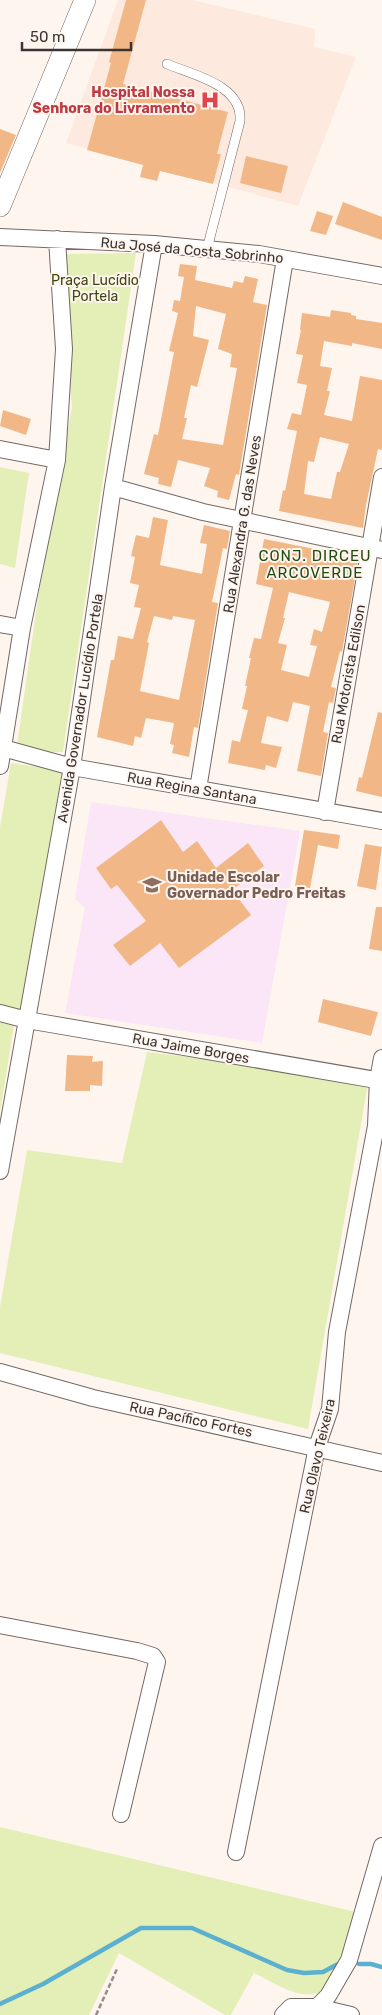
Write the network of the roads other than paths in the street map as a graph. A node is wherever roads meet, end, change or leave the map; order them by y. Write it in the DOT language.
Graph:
graph roads {
  1 [pos="85,0"];
  2 [pos="167,64"];
  3 [pos="0,206"];
  4 [pos="0,237"];
  5 [pos="57,239"];
  6 [pos="154,244"];
  7 [pos="207,249"];
  8 [pos="285,258"];
  9 [pos="382,276"];
  10 [pos="0,449"];
  11 [pos="58,460"];
  12 [pos="382,477"];
  13 [pos="113,487"];
  14 [pos="243,521"];
  15 [pos="376,549"];
  16 [pos="0,624"];
  17 [pos="22,628"];
  18 [pos="3,748"];
  19 [pos="0,766"];
  20 [pos="72,767"];
  21 [pos="198,789"];
  22 [pos="325,812"];
  23 [pos="382,821"];
  24 [pos="0,1013"];
  25 [pos="26,1020"];
  26 [pos="382,1058"];
  27 [pos="380,1080"];
  28 [pos="0,1171"];
  29 [pos="0,1372"];
  30 [pos="317,1447"];
  31 [pos="382,1463"];
  32 [pos="0,1625"];
  33 [pos="121,1814"];
  34 [pos="382,1846"];
  35 [pos="236,1852"];
  36 [pos="317,2007"];
  37 [pos="284,2013"];
  38 [pos="351,2015"];
  1 -- 3 [label="street"];
  2 -- 7 [label="lane"];
  4 -- 5 [label="street, Rua José da Costa Sobrinho"];
  5 -- 6 [label="street, Rua José da Costa Sobrinho"];
  5 -- 11 [label="street"];
  6 -- 7 [label="street, Rua José da Costa Sobrinho"];
  6 -- 13 [label="street, Avenida Governador Lucídio Portela"];
  7 -- 8 [label="street, Rua José da Costa Sobrinho"];
  8 -- 9 [label="street, Rua José da Costa Sobrinho"];
  8 -- 14 [label="street, Rua Alexandra G. das Neves"];
  10 -- 11 [label="street"];
  11 -- 17 [label="street"];
  12 -- 15 [label="street, Rua Motorista Edilson"];
  13 -- 14 [label="street"];
  13 -- 20 [label="street, Avenida Governador Lucídio Portela"];
  14 -- 15 [label="street"];
  14 -- 21 [label="street, Rua Alexandra G. das Neves"];
  15 -- 22 [label="street, Rua Motorista Edilson"];
  16 -- 17 [label="street"];
  17 -- 18 [label="street"];
  18 -- 19 [label="street"];
  18 -- 20 [label="street, Rua Regina Santana"];
  20 -- 21 [label="street, Rua Regina Santana"];
  20 -- 25 [label="street, Avenida Governador Lucídio Portela"];
  21 -- 22 [label="street, Rua Regina Santana"];
  22 -- 23 [label="street, Rua Regina Santana"];
  24 -- 25 [label="street, Rua Jaime Borges"];
  25 -- 27 [label="street, Rua Jaime Borges"];
  25 -- 28 [label="street, Avenida Governador Lucídio Portela"];
  26 -- 27 [label="street, Rua Olavo Teixeira"];
  27 -- 30 [label="street, Rua Olavo Teixeira"];
  29 -- 30 [label="street, Rua Pacífico Fortes"];
  30 -- 31 [label="street, Rua Pacífico Fortes"];
  30 -- 35 [label="street, Rua Olavo Teixeira"];
  32 -- 33 [label="street"];
  34 -- 36 [label="street"];
  36 -- 37 [label="street"];
  36 -- 38 [label="street"];
}
